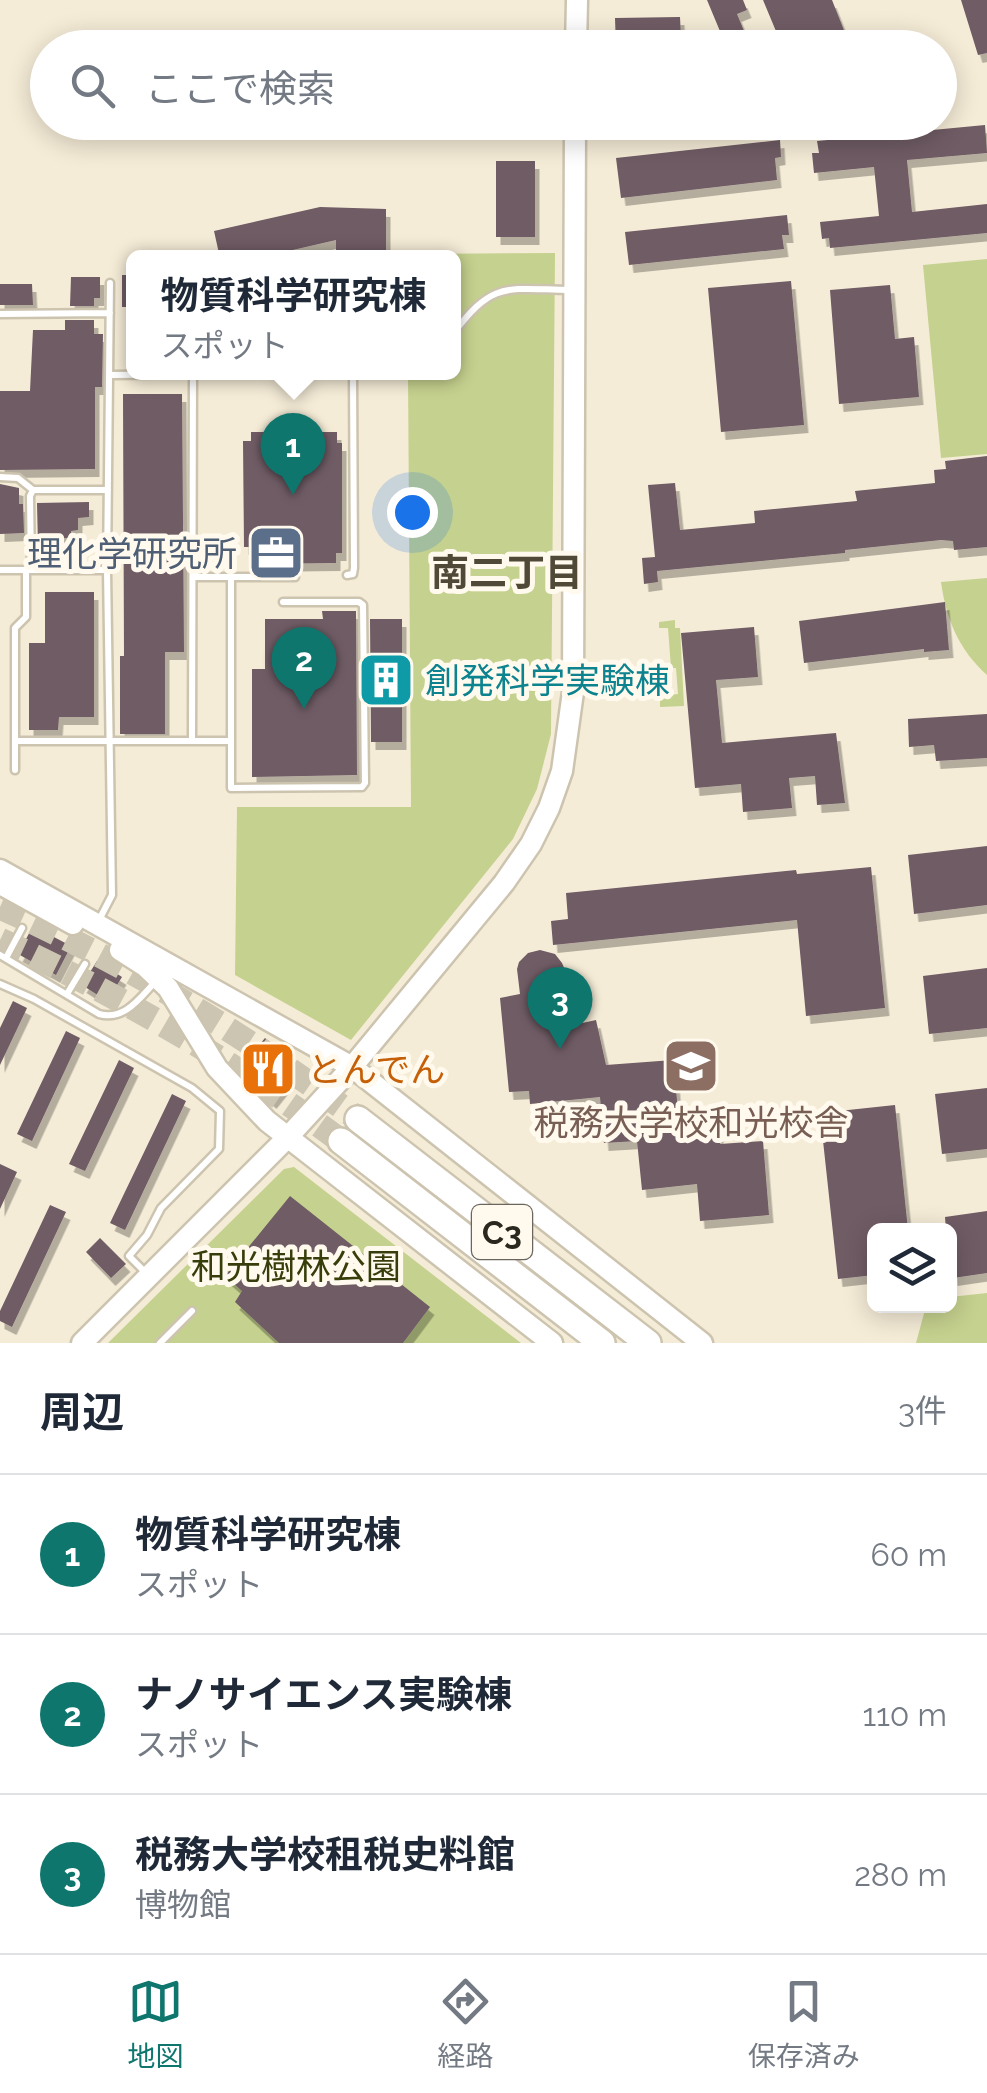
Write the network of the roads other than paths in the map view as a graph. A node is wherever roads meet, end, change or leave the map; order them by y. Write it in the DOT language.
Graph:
graph roads {
  1 [pos="579,1"];
  2 [pos="577,30"];
  3 [pos="575,140"];
  4 [pos="110,283"];
  5 [pos="575,290"];
  6 [pos="110,313"];
  7 [pos="0,314"];
  8 [pos="461,323"];
  9 [pos="109,375"];
  10 [pos="126,375"];
  11 [pos="193,380"];
  12 [pos="353,380"];
  13 [pos="0,477"];
  14 [pos="33,490"];
  15 [pos="108,490"];
  16 [pos="0,570"];
  17 [pos="28,570"];
  18 [pos="108,570"];
  19 [pos="347,575"];
  20 [pos="230,576"];
  21 [pos="192,577"];
  22 [pos="294,577"];
  23 [pos="283,602"];
  24 [pos="110,740"];
  25 [pos="15,741"];
  26 [pos="192,741"];
  27 [pos="230,741"];
  28 [pos="15,770"];
  29 [pos="0,870"];
  30 [pos="0,884"];
  31 [pos="98,923"];
  32 [pos="22,928"];
  33 [pos="3,956"];
  34 [pos="86,964"];
  35 [pos="159,977"];
  36 [pos="0,984"];
  37 [pos="67,994"];
  38 [pos="352,1067"];
  39 [pos="358,1119"];
  40 [pos="287,1138"];
  41 [pos="341,1141"];
  42 [pos="148,1276"];
  43 [pos="192,1311"];
  44 [pos="82,1343"];
  45 [pos="160,1343"];
  46 [pos="552,1343"];
  47 [pos="602,1343"];
  48 [pos="648,1343"];
  49 [pos="702,1343"];
  1 -- 2 [label="street"];
  3 -- 5 [label="street"];
  4 -- 6 [label="lane"];
  5 -- 8 [label="lane"];
  5 -- 38 [label="street"];
  6 -- 7 [label="lane"];
  6 -- 9 [label="lane"];
  9 -- 10 [label="lane"];
  9 -- 15 [label="lane"];
  11 -- 21 [label="lane"];
  12 -- 19 [label="lane"];
  13 -- 14 [label="lane"];
  14 -- 15 [label="lane"];
  14 -- 17 [label="lane"];
  15 -- 18 [label="lane"];
  16 -- 17 [label="lane"];
  17 -- 18 [label="lane"];
  17 -- 25 [label="lane"];
  18 -- 24 [label="lane"];
  20 -- 21 [label="lane"];
  20 -- 22 [label="lane"];
  20 -- 27 [label="lane"];
  21 -- 26 [label="lane"];
  23 -- 27 [label="lane"];
  24 -- 25 [label="lane"];
  24 -- 26 [label="lane"];
  24 -- 31 [label="lane"];
  25 -- 28 [label="lane"];
  26 -- 27 [label="lane"];
  29 -- 31 [label="street"];
  30 -- 35 [label="street"];
  31 -- 38 [label="street"];
  32 -- 33 [label="lane"];
  33 -- 37 [label="lane"];
  34 -- 37 [label="lane"];
  35 -- 37 [label="lane"];
  35 -- 40 [label="street"];
  36 -- 42 [label="lane"];
  38 -- 40 [label="street"];
  38 -- 49 [label="street"];
  39 -- 48 [label="highway, C3"];
  40 -- 42 [label="street"];
  40 -- 46 [label="street"];
  41 -- 47 [label="highway, C3"];
  42 -- 44 [label="street"];
  43 -- 45 [label="lane"];
}
